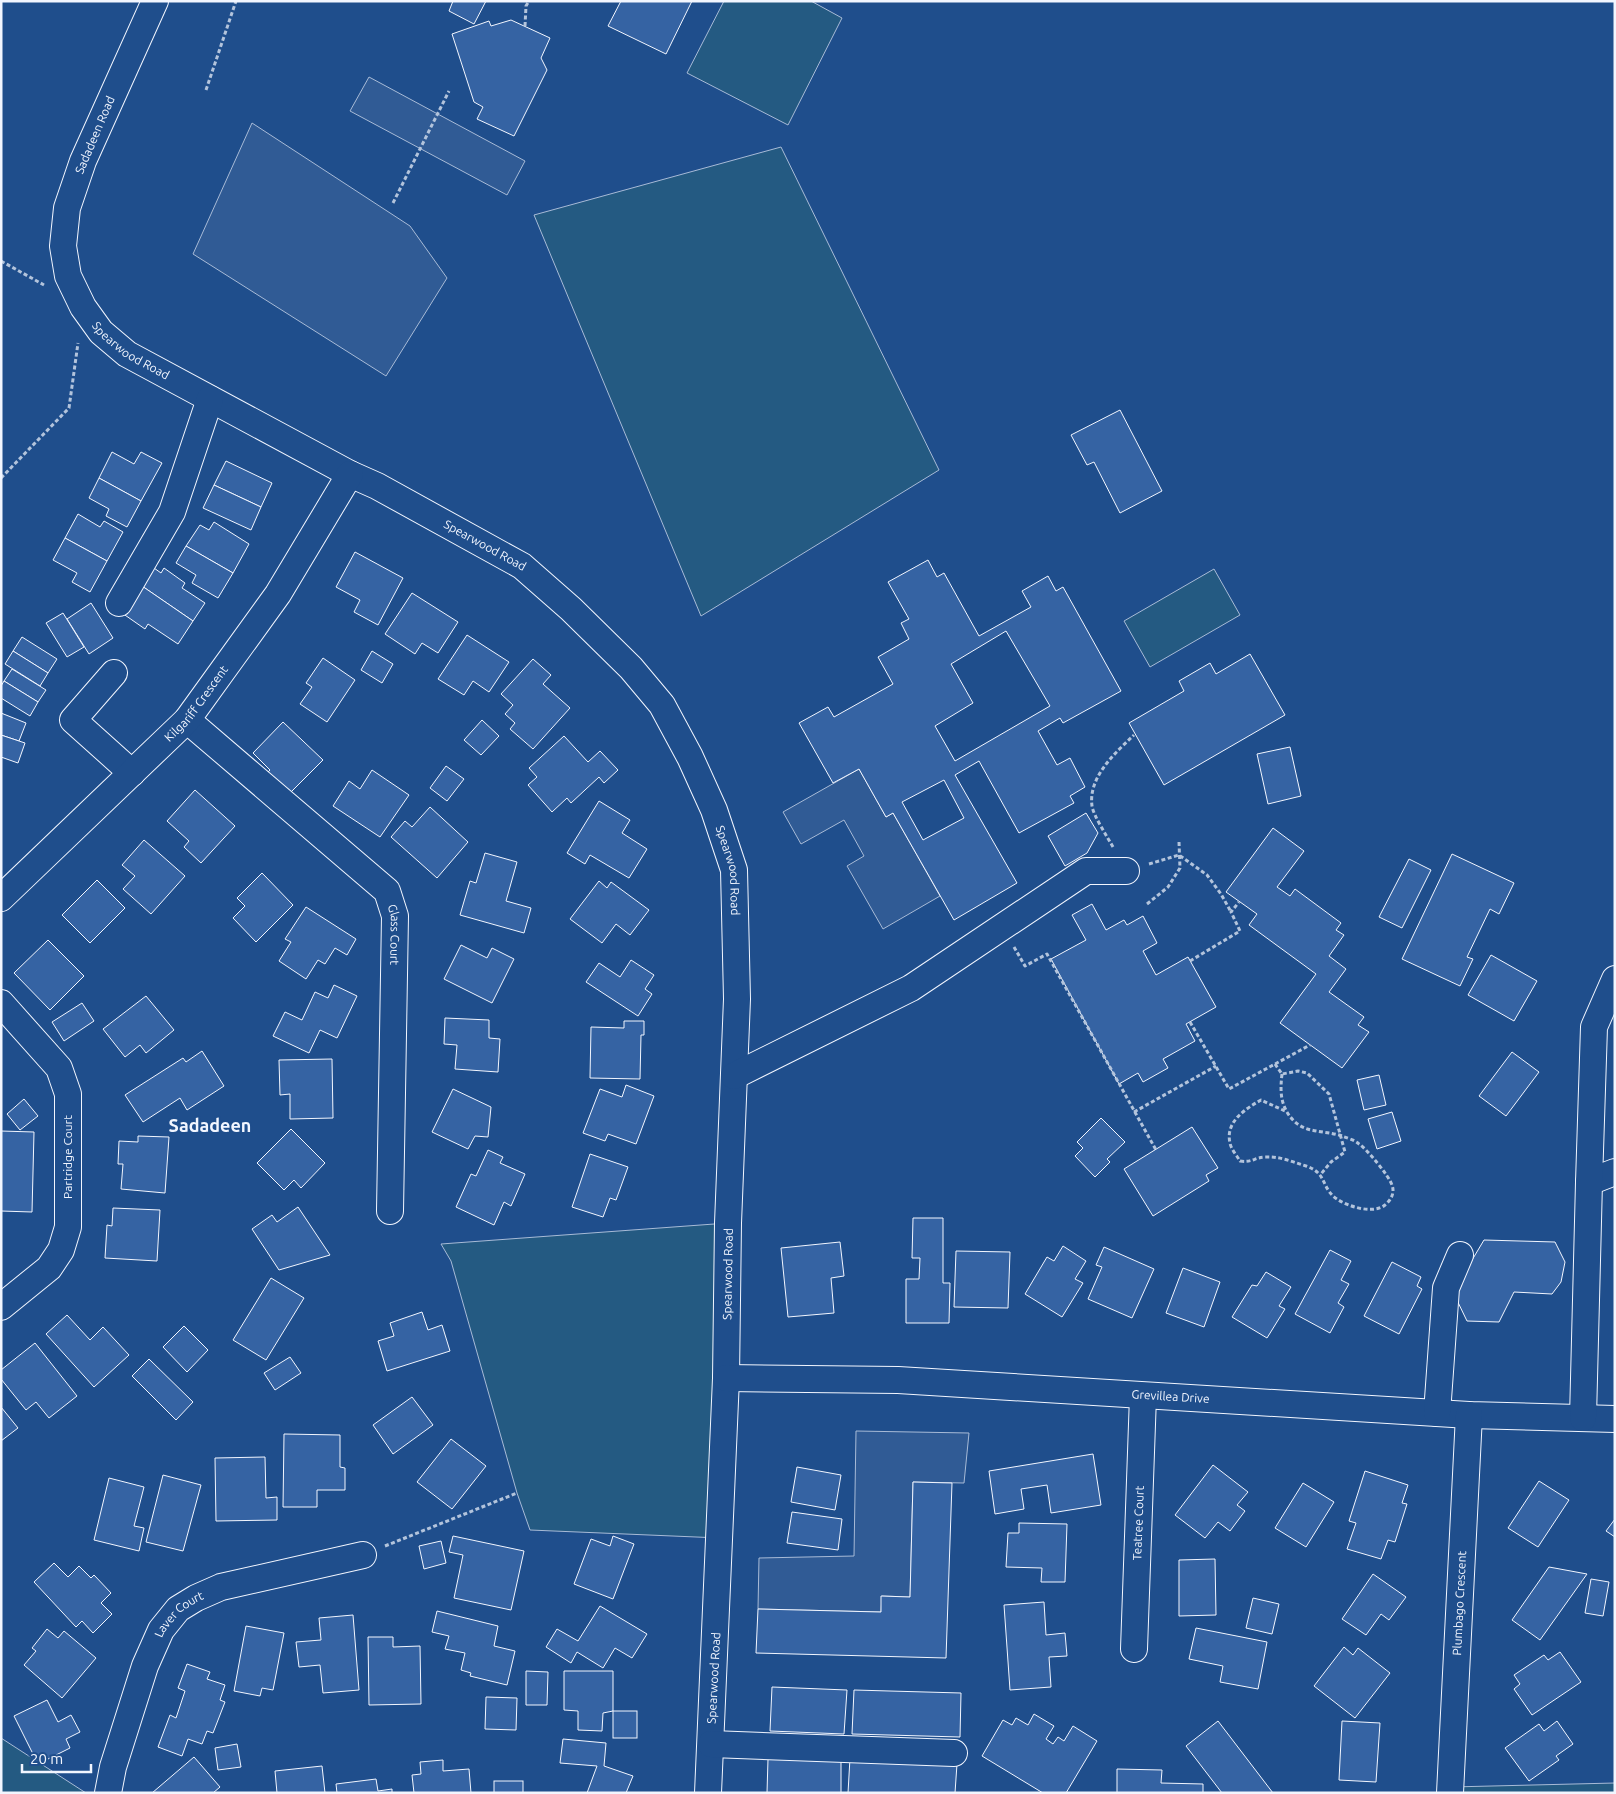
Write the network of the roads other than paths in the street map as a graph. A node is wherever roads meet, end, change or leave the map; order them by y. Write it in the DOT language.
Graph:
graph roads {
  1 [pos="155,1"];
  2 [pos="60,282"];
  3 [pos="210,399"];
  4 [pos="350,474"];
  5 [pos="119,602"];
  6 [pos="114,674"];
  7 [pos="187,720"];
  8 [pos="132,773"];
  9 [pos="1126,871"];
  10 [pos="1,898"];
  11 [pos="1615,978"];
  12 [pos="1,1003"];
  13 [pos="734,1076"];
  14 [pos="1615,1172"];
  15 [pos="1588,1182"];
  16 [pos="390,1211"];
  17 [pos="1460,1256"];
  18 [pos="1,1307"];
  19 [pos="726,1378"];
  20 [pos="1143,1396"];
  21 [pos="1437,1413"];
  22 [pos="1469,1415"];
  23 [pos="1584,1418"];
  24 [pos="1615,1419"];
  25 [pos="363,1555"];
  26 [pos="1134,1649"];
  27 [pos="711,1744"];
  28 [pos="954,1753"];
  29 [pos="108,1793"];
  30 [pos="708,1793"];
  31 [pos="1450,1793"];
  1 -- 2 [label="street, Sadadeen Road"];
  2 -- 3 [label="street, Spearwood Road"];
  3 -- 4 [label="street, Spearwood Road"];
  3 -- 5 [label="street"];
  4 -- 7 [label="street, Kilgariff Crescent"];
  4 -- 13 [label="street, Spearwood Road"];
  6 -- 8 [label="street"];
  7 -- 8 [label="street, Kilgariff Crescent"];
  7 -- 16 [label="street, Glass Court"];
  8 -- 10 [label="street, Kilgariff Crescent"];
  9 -- 13 [label="street"];
  11 -- 15 [label="street"];
  12 -- 18 [label="street, Partridge Court"];
  13 -- 19 [label="street, Spearwood Road"];
  14 -- 15 [label="street"];
  15 -- 23 [label="street"];
  17 -- 21 [label="street"];
  19 -- 20 [label="street, Grevillea Drive"];
  19 -- 27 [label="street, Spearwood Road"];
  20 -- 21 [label="street, Grevillea Drive"];
  20 -- 26 [label="street, Teatree Court"];
  21 -- 22 [label="street, Grevillea Drive"];
  22 -- 23 [label="street, Grevillea Drive"];
  22 -- 31 [label="street, Plumbago Crescent"];
  23 -- 24 [label="street, Grevillea Drive"];
  25 -- 29 [label="street, Laver Court"];
  27 -- 28 [label="street"];
  27 -- 30 [label="street, Spearwood Road"];
}
